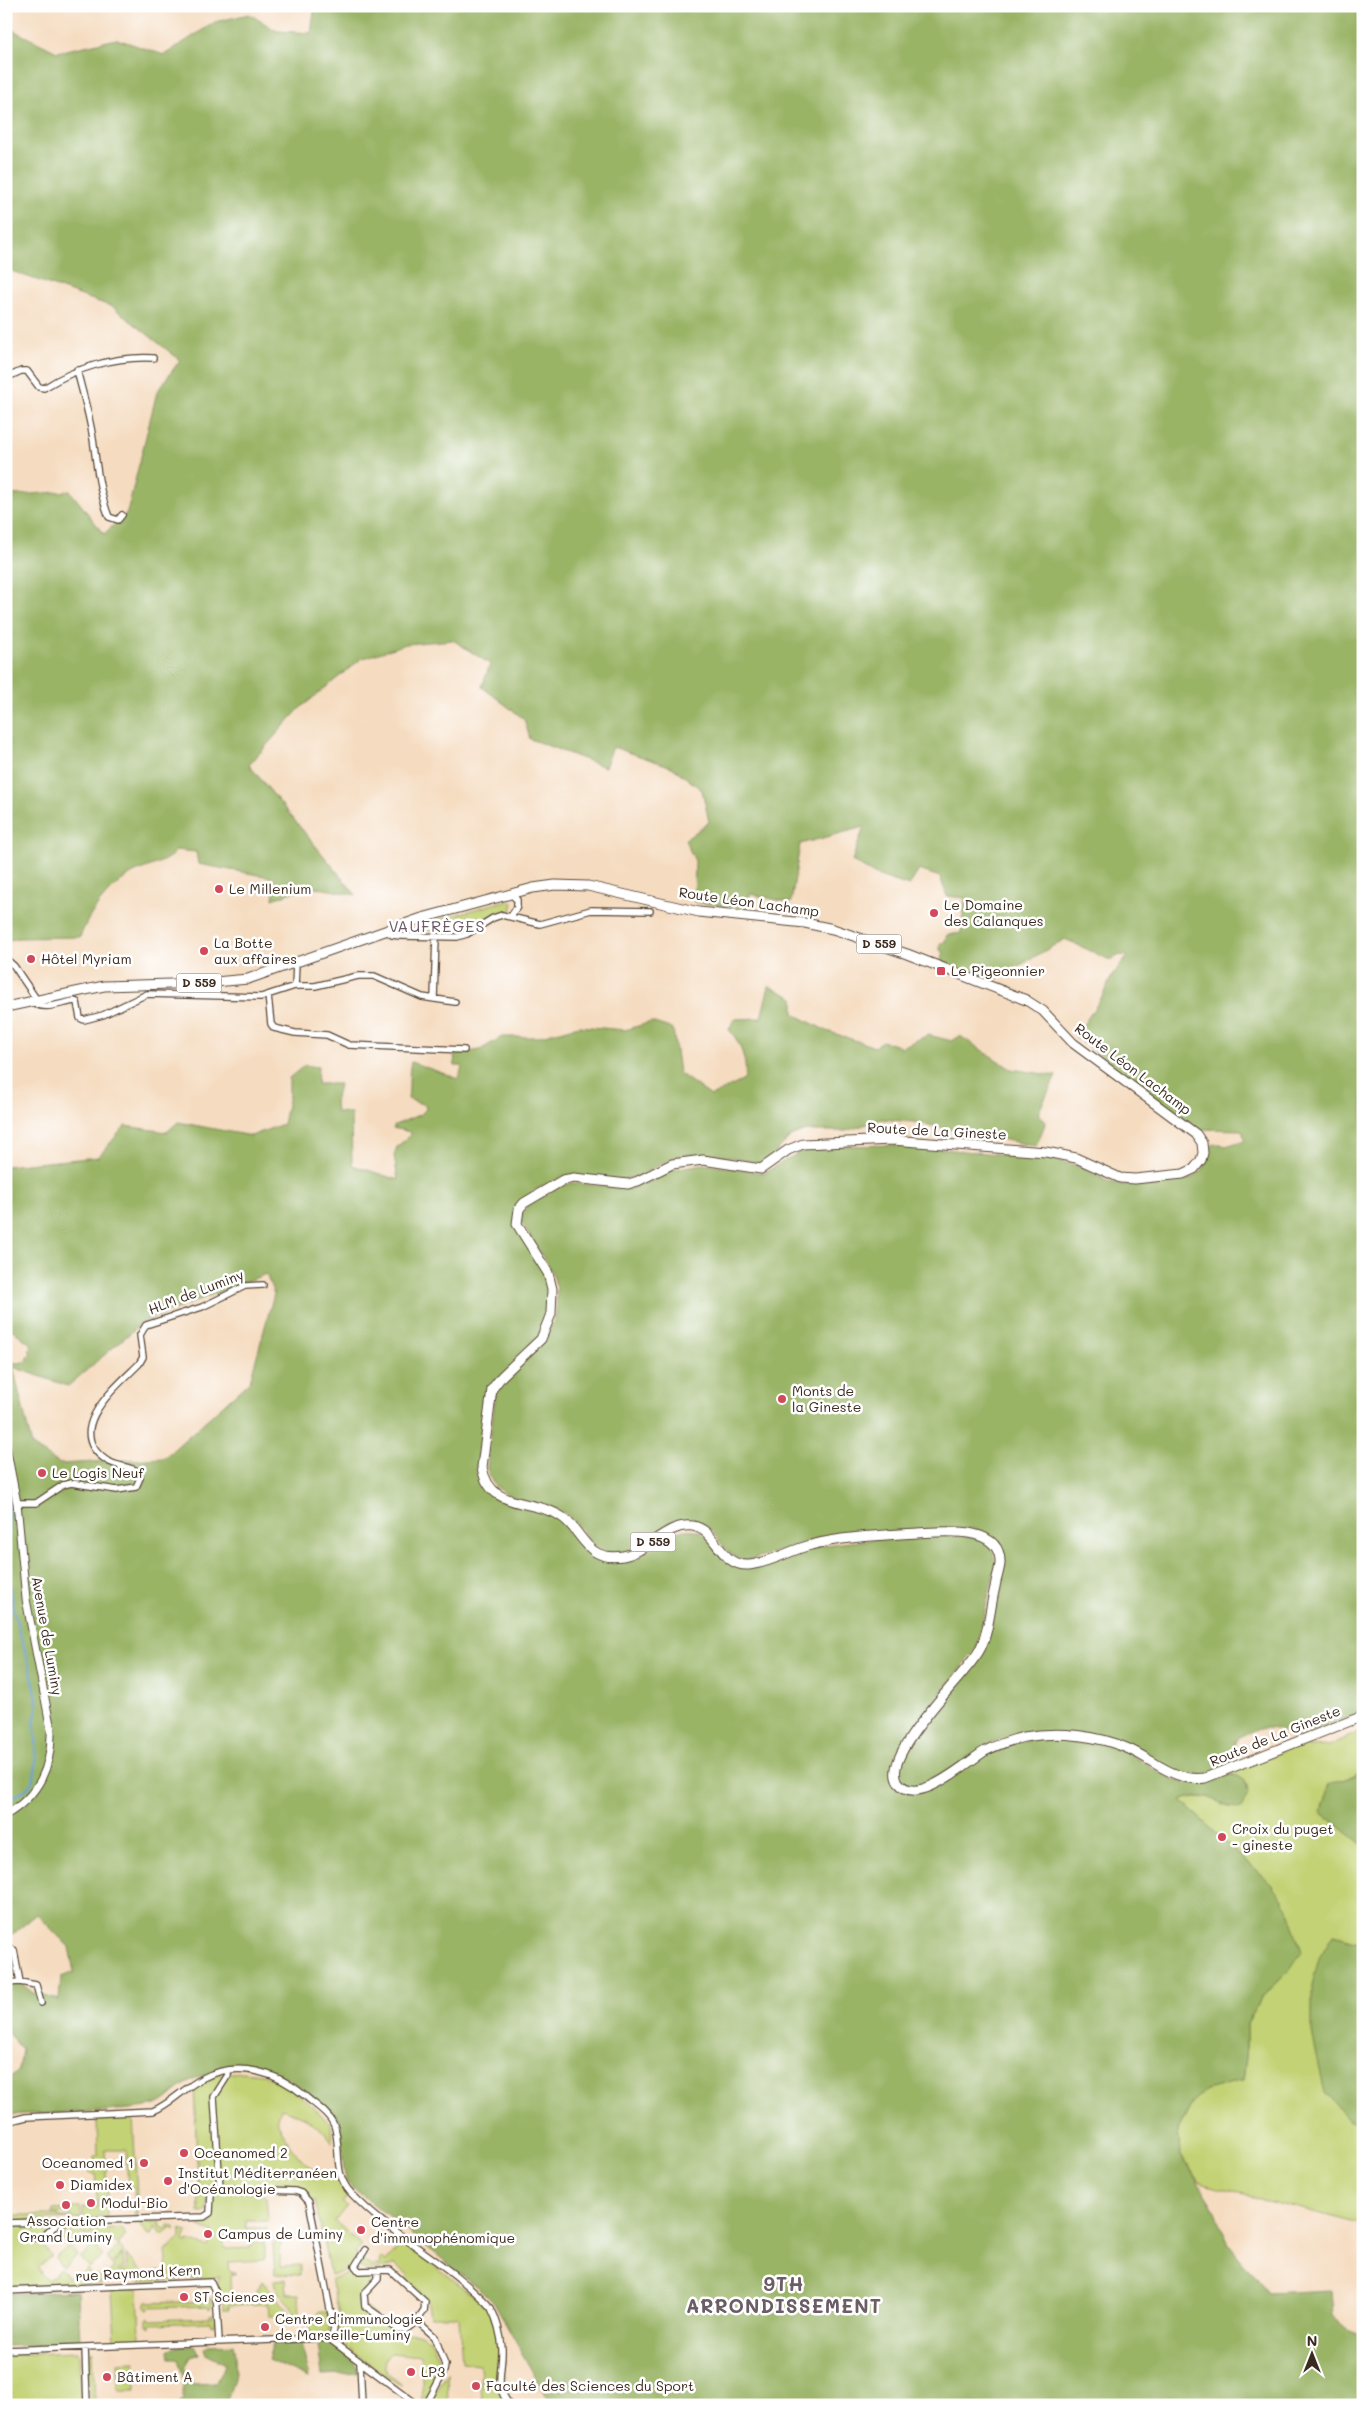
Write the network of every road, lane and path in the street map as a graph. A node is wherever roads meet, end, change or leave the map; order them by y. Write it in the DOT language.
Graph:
graph roads {
  1 [pos="153,358"];
  2 [pos="77,370"];
  3 [pos="6,378"];
  4 [pos="122,515"];
  5 [pos="511,894"];
  6 [pos="650,911"];
  7 [pos="511,916"];
  8 [pos="385,930"];
  9 [pos="436,937"];
  10 [pos="6,959"];
  11 [pos="296,963"];
  12 [pos="295,986"];
  13 [pos="268,996"];
  14 [pos="434,999"];
  15 [pos="34,1001"];
  16 [pos="455,1002"];
  17 [pos="6,1007"];
  18 [pos="464,1050"];
  19 [pos="1203,1153"];
  20 [pos="263,1285"];
  21 [pos="6,1446"];
  22 [pos="17,1503"];
  23 [pos="1363,1716"];
  24 [pos="6,1815"];
  25 [pos="6,1949"];
  26 [pos="20,1982"];
  27 [pos="6,1983"];
  28 [pos="41,2003"];
  29 [pos="228,2071"];
  30 [pos="6,2122"];
  31 [pos="220,2188"];
  32 [pos="60,2222"];
  33 [pos="6,2223"];
  34 [pos="35,2238"];
  35 [pos="365,2250"];
  36 [pos="378,2271"];
  37 [pos="6,2291"];
  38 [pos="417,2321"];
  39 [pos="332,2340"];
  40 [pos="219,2342"];
  41 [pos="85,2347"];
  42 [pos="6,2350"];
  43 [pos="360,2363"];
  44 [pos="87,2405"];
  45 [pos="362,2405"];
  46 [pos="418,2405"];
  47 [pos="426,2405"];
  48 [pos="510,2405"];
  1 -- 2 [label="street"];
  2 -- 3 [label="street"];
  2 -- 4 [label="street"];
  5 -- 7 [label="street"];
  5 -- 8 [label="main road, Route Léon Lachamp / D 559"];
  5 -- 19 [label="main road, Route Léon Lachamp / D 559"];
  6 -- 7 [label="street"];
  7 -- 9 [label="street"];
  8 -- 9 [label="street"];
  8 -- 11 [label="main road, Route Léon Lachamp / D 559"];
  9 -- 14 [label="street"];
  10 -- 15 [label="street"];
  11 -- 12 [label="street"];
  11 -- 15 [label="main road, Route Léon Lachamp / D 559"];
  12 -- 13 [label="street"];
  12 -- 14 [label="street"];
  13 -- 15 [label="street"];
  13 -- 18 [label="street"];
  14 -- 16 [label="street"];
  15 -- 17 [label="main road, Route Léon Lachamp / D 559"];
  19 -- 23 [label="main road, Route de La Gineste / D 559"];
  20 -- 22 [label="street, HLM de Luminy"];
  21 -- 22 [label="street, Avenue de Luminy"];
  22 -- 24 [label="street, Avenue de Luminy"];
  25 -- 26 [label="street"];
  26 -- 27 [label="street"];
  26 -- 28 [label="street"];
  29 -- 30 [label="street"];
  29 -- 31 [label="street"];
  29 -- 48 [label="street"];
  31 -- 32 [label="street"];
  31 -- 39 [label="street"];
  32 -- 33 [label="street"];
  32 -- 34 [label="street"];
  35 -- 36 [label="street"];
  36 -- 38 [label="street"];
  36 -- 38 [label="street"];
  37 -- 40 [label="street, rue Raymond Kern"];
  38 -- 47 [label="street"];
  39 -- 40 [label="street"];
  39 -- 43 [label="street"];
  40 -- 41 [label="street"];
  41 -- 42 [label="street"];
  41 -- 44 [label="street"];
  43 -- 45 [label="street"];
  43 -- 46 [label="street"];
}
